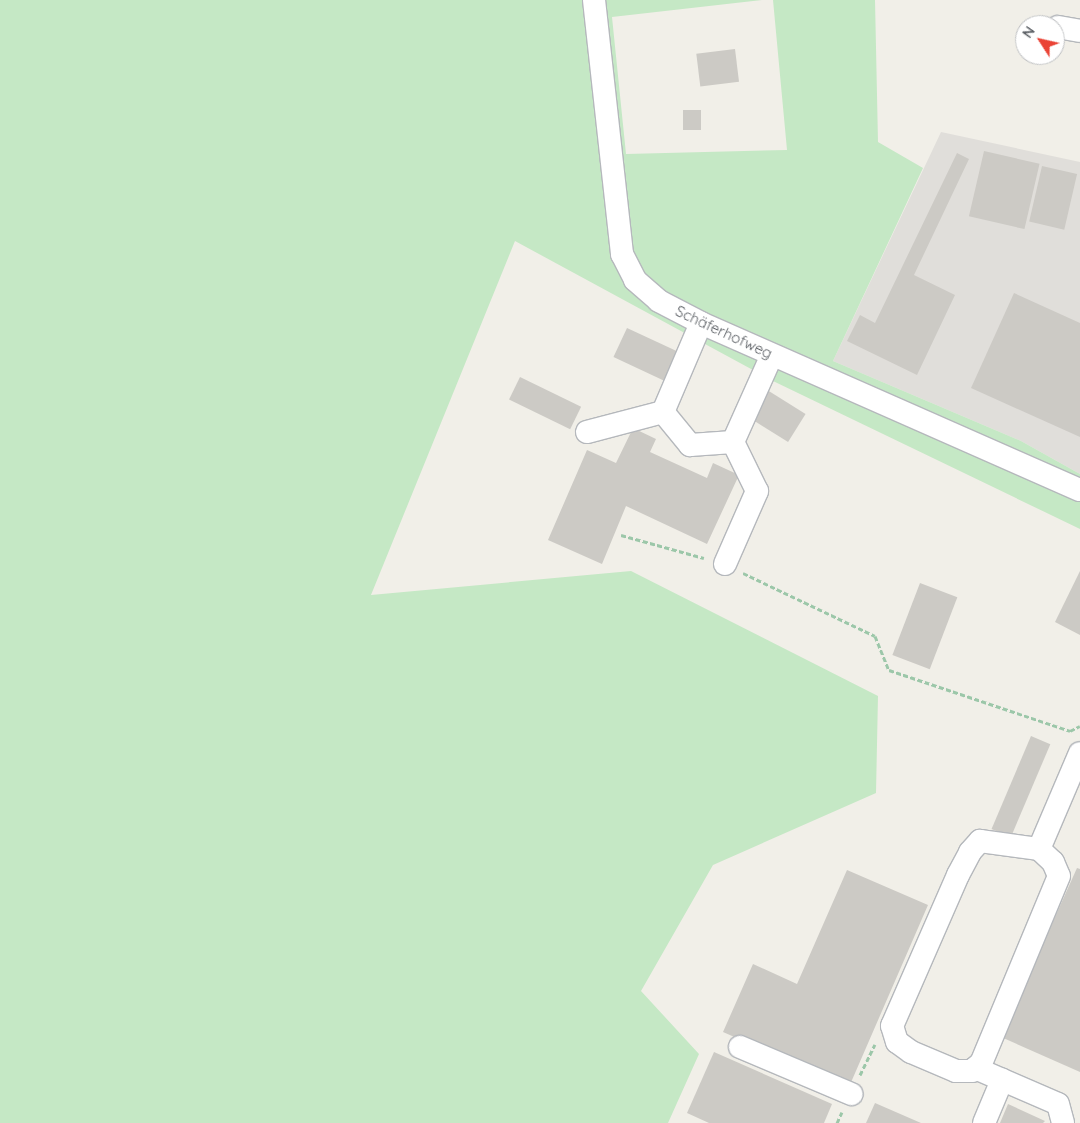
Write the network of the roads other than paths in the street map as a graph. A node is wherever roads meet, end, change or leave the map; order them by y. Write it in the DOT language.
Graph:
graph roads {
  1 [pos="594,0"];
  2 [pos="1065,28"];
  3 [pos="1080,31"];
  4 [pos="701,323"];
  5 [pos="772,355"];
  6 [pos="662,412"];
  7 [pos="587,432"];
  8 [pos="733,442"];
  9 [pos="1080,490"];
  10 [pos="724,564"];
  11 [pos="1080,753"];
  12 [pos="1039,849"];
  13 [pos="740,1048"];
  14 [pos="975,1068"];
  15 [pos="1002,1080"];
  16 [pos="851,1094"];
  17 [pos="984,1123"];
  18 [pos="1063,1123"];
  1 -- 4 [label="street, Schäferhofweg"];
  2 -- 3 [label="street"];
  4 -- 5 [label="street, Schäferhofweg"];
  4 -- 6 [label="street"];
  5 -- 8 [label="street"];
  5 -- 9 [label="street, Schäferhofweg"];
  6 -- 7 [label="street"];
  6 -- 8 [label="street"];
  8 -- 10 [label="street"];
  11 -- 12 [label="street"];
  12 -- 14 [label="street"];
  12 -- 14 [label="street"];
  13 -- 16 [label="street"];
  14 -- 15 [label="street"];
  15 -- 17 [label="street"];
  15 -- 18 [label="street"];
}
